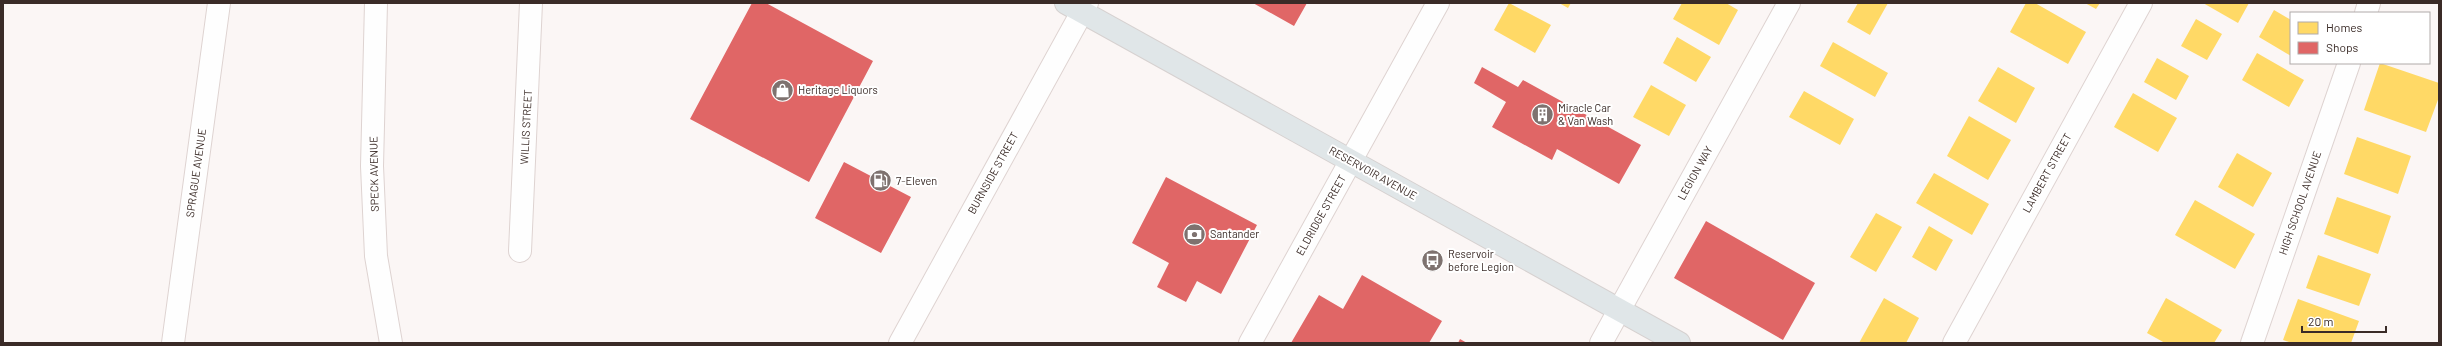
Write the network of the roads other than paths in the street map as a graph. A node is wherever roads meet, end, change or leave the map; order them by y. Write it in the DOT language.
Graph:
graph roads {
  1 [pos="219,3"];
  2 [pos="376,3"];
  3 [pos="531,3"];
  4 [pos="1438,3"];
  5 [pos="1789,3"];
  6 [pos="2141,3"];
  7 [pos="1078,6"];
  8 [pos="2349,64"];
  9 [pos="1351,161"];
  10 [pos="520,251"];
  11 [pos="1619,310"];
  12 [pos="173,343"];
  13 [pos="391,343"];
  14 [pos="900,343"];
  15 [pos="1250,343"];
  16 [pos="1601,343"];
  17 [pos="1679,343"];
  18 [pos="1954,343"];
  19 [pos="2252,343"];
  1 -- 12 [label="street, SPRAGUE AVENUE"];
  2 -- 13 [label="street, SPECK AVENUE"];
  3 -- 10 [label="street, WILLIS STREET"];
  4 -- 9 [label="street, ELDRIDGE STREET"];
  5 -- 11 [label="street, LEGION WAY"];
  6 -- 18 [label="street, LAMBERT STREET"];
  7 -- 9 [label="main road, RESERVOIR AVENUE"];
  7 -- 14 [label="street, BURNSIDE STREET"];
  8 -- 19 [label="street, HIGH SCHOOL AVENUE"];
  9 -- 11 [label="main road, RESERVOIR AVENUE"];
  9 -- 15 [label="street, ELDRIDGE STREET"];
  11 -- 16 [label="street, LEGION WAY"];
  11 -- 17 [label="main road, RESERVOIR AVENUE"];
}
